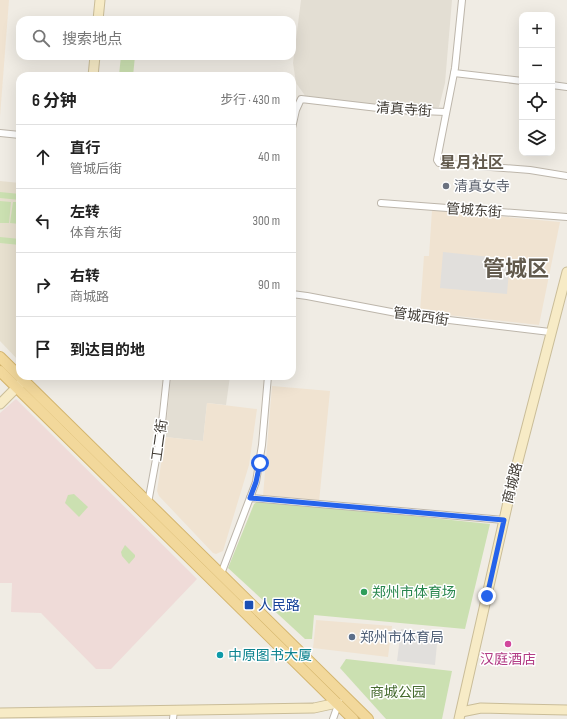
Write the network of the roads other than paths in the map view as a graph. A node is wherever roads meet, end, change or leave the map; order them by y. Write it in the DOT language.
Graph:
graph roads {
  1 [pos="100,0"];
  2 [pos="462,0"];
  3 [pos="98,16"];
  4 [pos="95,60"];
  5 [pos="93,72"];
  6 [pos="454,73"];
  7 [pos="519,81"];
  8 [pos="555,85"];
  9 [pos="567,87"];
  10 [pos="296,110"];
  11 [pos="446,112"];
  12 [pos="0,133"];
  13 [pos="16,135"];
  14 [pos="567,176"];
  15 [pos="381,203"];
  16 [pos="567,216"];
  17 [pos="567,272"];
  18 [pos="296,295"];
  19 [pos="550,332"];
  20 [pos="0,357"];
  21 [pos="0,371"];
  22 [pos="16,374"];
  23 [pos="16,378"];
  24 [pos="166,380"];
  25 [pos="268,380"];
  26 [pos="23,381"];
  27 [pos="0,404"];
  28 [pos="250,498"];
  29 [pos="148,503"];
  30 [pos="504,520"];
  31 [pos="221,574"];
  32 [pos="341,700"];
  33 [pos="567,710"];
  34 [pos="0,713"];
  35 [pos="174,714"];
  36 [pos="66,715"];
  37 [pos="460,715"];
  38 [pos="333,719"];
  39 [pos="353,719"];
  40 [pos="368,719"];
  1 -- 3 [label="street"];
  2 -- 6 [label="street"];
  4 -- 5 [label="street"];
  6 -- 7 [label="street"];
  6 -- 11 [label="street"];
  8 -- 9 [label="street"];
  10 -- 11 [label="street, 清真寺街"];
  11 -- 14 [label="street, 清真寺街"];
  12 -- 13 [label="street"];
  15 -- 16 [label="street, 管城东街"];
  17 -- 19 [label="street, 商城路"];
  18 -- 19 [label="street, 管城西街"];
  19 -- 30 [label="street, 商城路"];
  20 -- 22 [label="main road"];
  21 -- 23 [label="main road"];
  24 -- 29 [label="street, 工二街"];
  25 -- 28 [label="street"];
  26 -- 27 [label="street"];
  26 -- 29 [label="main road"];
  26 -- 32 [label="main road"];
  28 -- 30 [label="street"];
  28 -- 31 [label="street"];
  29 -- 31 [label="main road"];
  30 -- 37 [label="street, 商城路"];
  31 -- 32 [label="main road"];
  32 -- 35 [label="street"];
  32 -- 38 [label="street"];
  32 -- 39 [label="main road"];
  32 -- 40 [label="main road"];
  33 -- 37 [label="street"];
  34 -- 36 [label="street"];
  35 -- 36 [label="street"];
}
